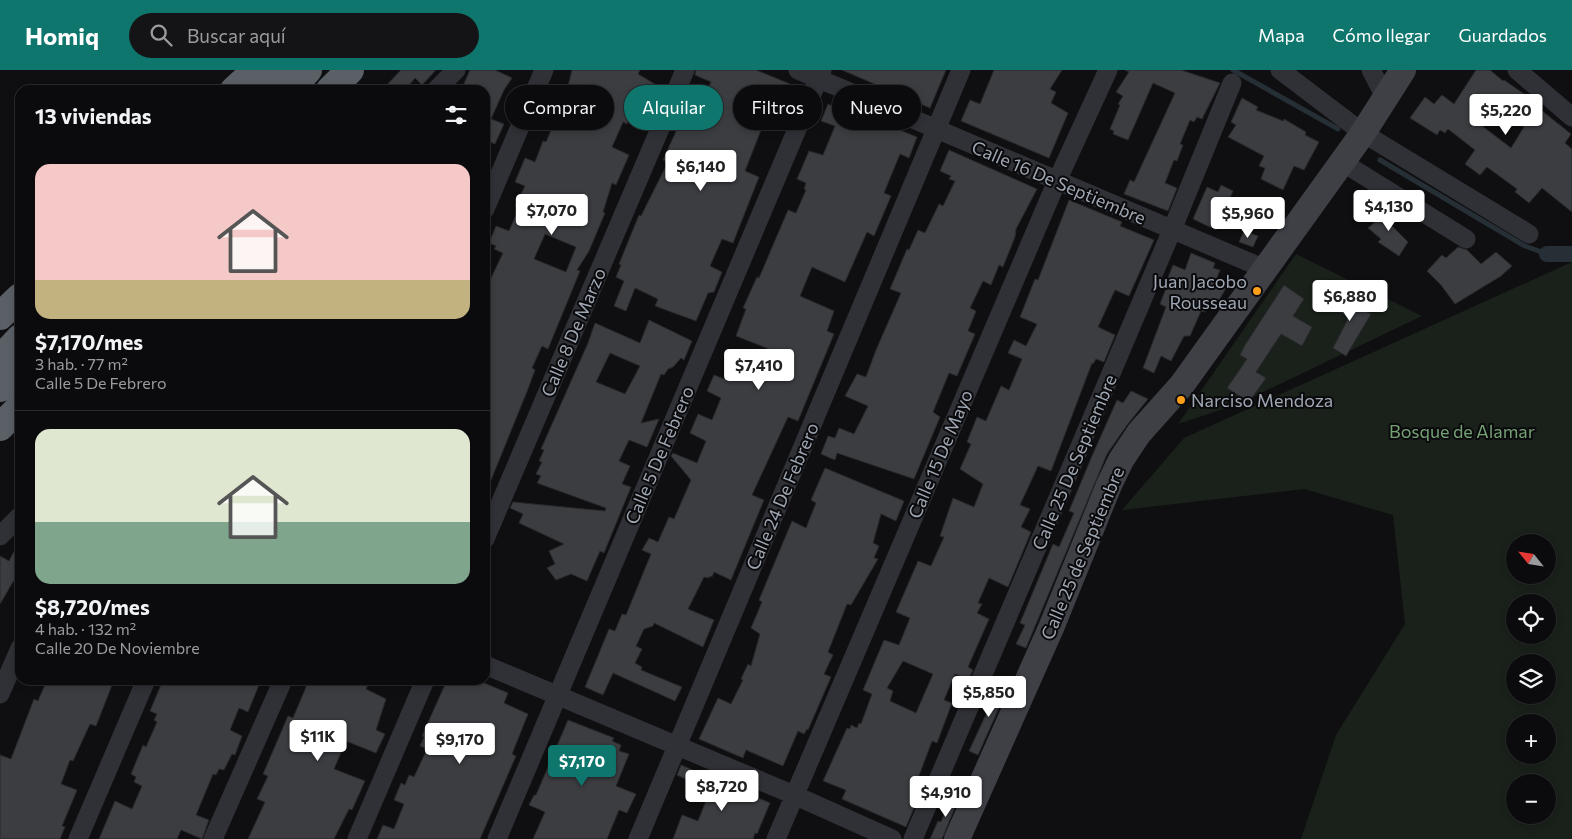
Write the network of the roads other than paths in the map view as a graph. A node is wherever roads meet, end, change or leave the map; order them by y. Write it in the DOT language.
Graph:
graph roads {
  1 [pos="256,70"];
  2 [pos="281,70"];
  3 [pos="308,70"];
  4 [pos="350,70"];
  5 [pos="456,70"];
  6 [pos="544,70"];
  7 [pos="685,70"];
  8 [pos="798,70"];
  9 [pos="962,70"];
  10 [pos="1108,70"];
  11 [pos="1280,70"];
  12 [pos="1370,70"];
  13 [pos="1402,70"];
  14 [pos="1516,70"];
  15 [pos="820,74"];
  16 [pos="1232,83"];
  17 [pos="240,85"];
  18 [pos="267,85"];
  19 [pos="294,85"];
  20 [pos="335,85"];
  21 [pos="441,85"];
  22 [pos="1385,97"];
  23 [pos="1572,117"];
  24 [pos="936,130"];
  25 [pos="1363,133"];
  26 [pos="1342,162"];
  27 [pos="1057,180"];
  28 [pos="490,197"];
  29 [pos="1172,230"];
  30 [pos="1529,234"];
  31 [pos="1466,239"];
  32 [pos="1265,269"];
  33 [pos="15,302"];
  34 [pos="0,316"];
  35 [pos="15,343"];
  36 [pos="0,359"];
  37 [pos="15,373"];
  38 [pos="0,388"];
  39 [pos="15,412"];
  40 [pos="1,427"];
  41 [pos="15,521"];
  42 [pos="490,527"];
  43 [pos="0,536"];
  44 [pos="15,660"];
  45 [pos="490,667"];
  46 [pos="144,685"];
  47 [pos="281,685"];
  48 [pos="423,685"];
  49 [pos="0,694"];
  50 [pos="558,695"];
  51 [pos="677,746"];
  52 [pos="794,795"];
  53 [pos="78,839"];
  54 [pos="214,839"];
  55 [pos="357,839"];
  56 [pos="497,839"];
  57 [pos="638,839"];
  58 [pos="776,839"];
  59 [pos="892,839"];
  60 [pos="913,839"];
  61 [pos="957,839"];
  1 -- 17 [label="highway"];
  2 -- 18 [label="highway"];
  3 -- 19 [label="highway"];
  4 -- 20 [label="highway"];
  5 -- 21 [label="street"];
  6 -- 28 [label="street"];
  7 -- 42 [label="street, Calle 8 De Marzo"];
  8 -- 15 [label="street, Calle 16 De Septiembre"];
  9 -- 24 [label="street, Calle 24 De Febrero"];
  10 -- 27 [label="street, Calle 15 De Mayo"];
  11 -- 25 [label="street"];
  12 -- 22 [label="street"];
  13 -- 22 [label="main road, Calle 25 de Septiembre"];
  14 -- 23 [label="street"];
  15 -- 24 [label="street, Calle 16 De Septiembre"];
  15 -- 50 [label="street, Calle 5 De Febrero"];
  16 -- 29 [label="street, Calle 25 De Septiembre"];
  22 -- 25 [label="main road, Calle 25 de Septiembre"];
  24 -- 27 [label="street, Calle 16 De Septiembre"];
  24 -- 51 [label="street, Calle 24 De Febrero"];
  25 -- 26 [label="main road, Calle 25 de Septiembre"];
  25 -- 30 [label="street"];
  26 -- 31 [label="street"];
  26 -- 32 [label="main road, Calle 25 de Septiembre"];
  27 -- 29 [label="street, Calle 16 De Septiembre"];
  27 -- 52 [label="street, Calle 15 De Mayo"];
  29 -- 32 [label="street, Calle 16 De Septiembre"];
  29 -- 60 [label="street, Calle 25 De Septiembre"];
  32 -- 61 [label="main road, Calle 25 de Septiembre"];
  33 -- 34 [label="highway"];
  35 -- 36 [label="highway"];
  37 -- 38 [label="highway"];
  39 -- 40 [label="highway"];
  41 -- 43 [label="street"];
  44 -- 49 [label="street"];
  45 -- 50 [label="street"];
  46 -- 53 [label="street"];
  47 -- 54 [label="street"];
  48 -- 55 [label="street"];
  50 -- 51 [label="street"];
  50 -- 56 [label="street, Calle 5 De Febrero"];
  51 -- 52 [label="street"];
  51 -- 57 [label="street, Calle 24 De Febrero"];
  52 -- 58 [label="street, Calle 15 De Mayo"];
  52 -- 59 [label="street"];
}
